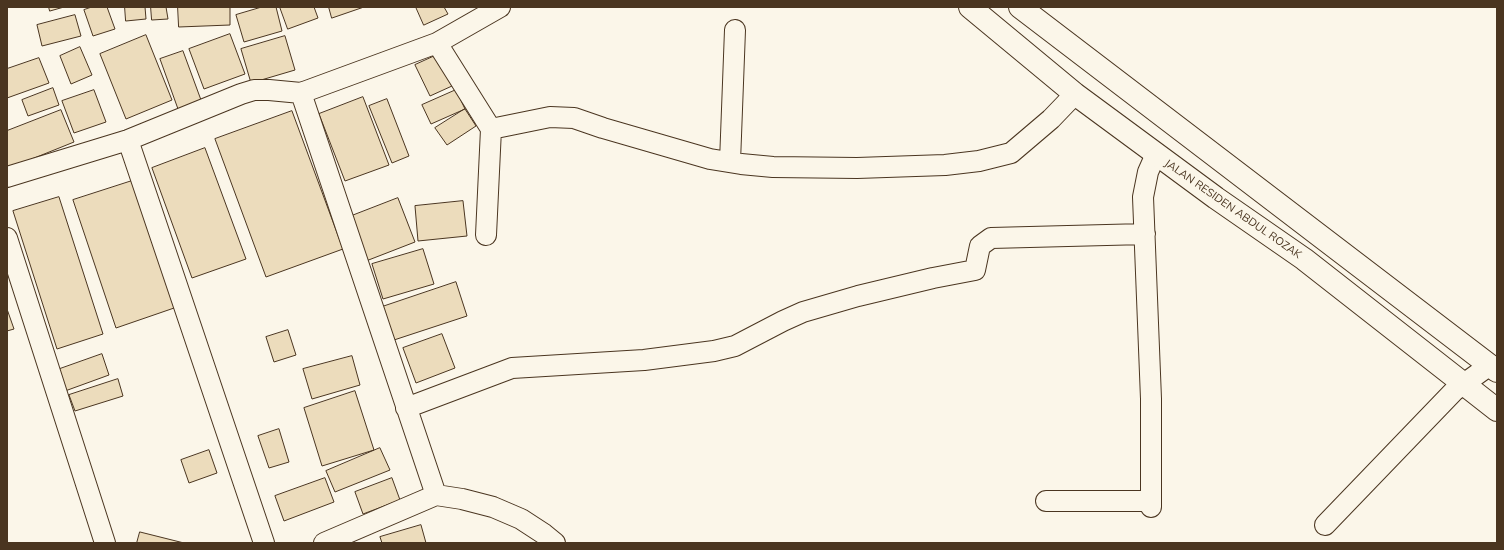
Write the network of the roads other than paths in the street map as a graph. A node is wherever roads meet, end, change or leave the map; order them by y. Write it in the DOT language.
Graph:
graph roads {
  1 [pos="500,7"];
  2 [pos="970,7"];
  3 [pos="1020,7"];
  4 [pos="735,30"];
  5 [pos="437,43"];
  6 [pos="301,93"];
  7 [pos="1075,94"];
  8 [pos="490,129"];
  9 [pos="128,140"];
  10 [pos="1156,154"];
  11 [pos="730,162"];
  12 [pos="7,177"];
  13 [pos="1145,234"];
  14 [pos="486,235"];
  15 [pos="7,238"];
  16 [pos="1493,368"];
  17 [pos="1463,383"];
  18 [pos="406,408"];
  19 [pos="1497,410"];
  20 [pos="436,495"];
  21 [pos="1046,501"];
  22 [pos="1325,525"];
  23 [pos="105,543"];
  24 [pos="264,543"];
  25 [pos="324,543"];
  26 [pos="555,543"];
  1 -- 5 [label="street"];
  2 -- 7 [label="highway, JALAN RESIDEN ABDUL ROZAK"];
  3 -- 16 [label="highway"];
  4 -- 11 [label="street"];
  5 -- 6 [label="street"];
  5 -- 8 [label="street"];
  6 -- 9 [label="street"];
  6 -- 18 [label="street"];
  7 -- 10 [label="highway, JALAN RESIDEN ABDUL ROZAK"];
  7 -- 11 [label="street"];
  8 -- 11 [label="street"];
  8 -- 14 [label="street"];
  9 -- 12 [label="street"];
  9 -- 24 [label="street"];
  10 -- 13 [label="street"];
  10 -- 17 [label="highway, JALAN RESIDEN ABDUL ROZAK"];
  13 -- 18 [label="street"];
  13 -- 21 [label="street"];
  15 -- 23 [label="street"];
  16 -- 17 [label="street"];
  17 -- 19 [label="highway, JALAN RESIDEN ABDUL ROZAK"];
  17 -- 22 [label="street"];
  18 -- 20 [label="street"];
  20 -- 25 [label="street"];
  20 -- 26 [label="street"];
}
